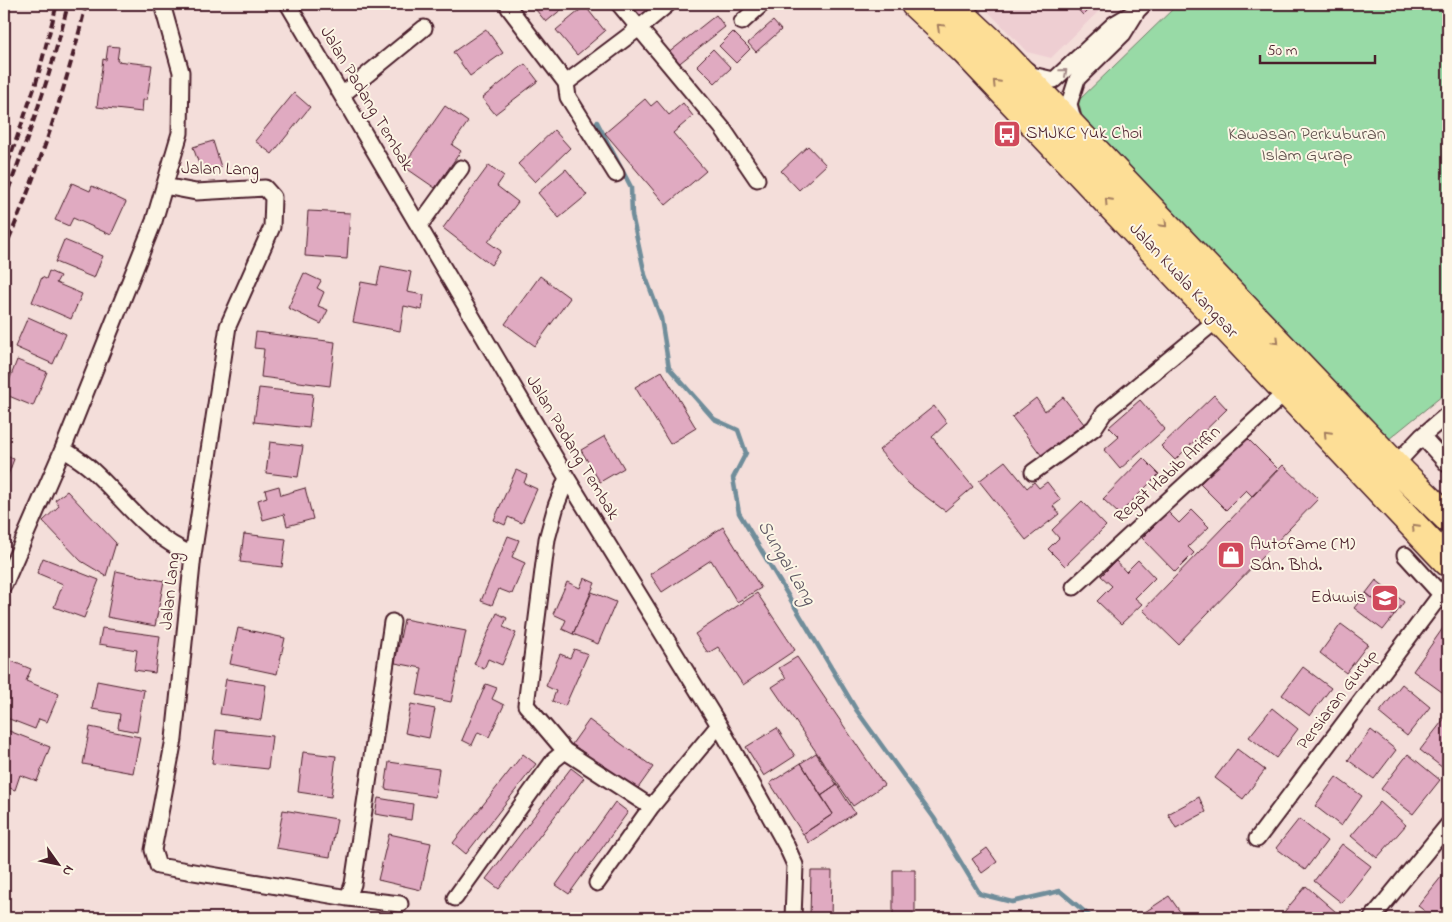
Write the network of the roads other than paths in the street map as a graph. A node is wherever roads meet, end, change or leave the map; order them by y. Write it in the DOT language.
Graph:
graph roads {
  1 [pos="162,4"];
  2 [pos="288,4"];
  3 [pos="619,4"];
  4 [pos="668,4"];
  5 [pos="762,4"];
  6 [pos="915,4"];
  7 [pos="950,4"];
  8 [pos="1141,7"];
  9 [pos="509,8"];
  10 [pos="742,22"];
  11 [pos="424,28"];
  12 [pos="640,28"];
  13 [pos="1006,59"];
  14 [pos="566,83"];
  15 [pos="342,95"];
  16 [pos="1076,133"];
  17 [pos="461,168"];
  18 [pos="616,174"];
  19 [pos="757,179"];
  20 [pos="164,186"];
  21 [pos="419,226"];
  22 [pos="1218,319"];
  23 [pos="1287,392"];
  24 [pos="1448,414"];
  25 [pos="1422,436"];
  26 [pos="62,449"];
  27 [pos="1395,465"];
  28 [pos="1448,466"];
  29 [pos="1033,472"];
  30 [pos="567,478"];
  31 [pos="1377,487"];
  32 [pos="1448,518"];
  33 [pos="194,555"];
  34 [pos="1405,555"];
  35 [pos="1448,562"];
  36 [pos="4,585"];
  37 [pos="1074,586"];
  38 [pos="1446,594"];
  39 [pos="392,622"];
  40 [pos="719,725"];
  41 [pos="565,751"];
  42 [pos="651,807"];
  43 [pos="1448,826"];
  44 [pos="1257,839"];
  45 [pos="597,883"];
  46 [pos="348,898"];
  47 [pos="454,898"];
  48 [pos="400,904"];
  49 [pos="793,918"];
  50 [pos="1372,918"];
  1 -- 20 [label="street, Jalan Lang"];
  2 -- 15 [label="street, Jalan Padang Tembak"];
  3 -- 12 [label="street"];
  4 -- 12 [label="street"];
  5 -- 10 [label="street"];
  22 -- 6 [label="highway, Jalan Kuala Kangsar, one-way"];
  7 -- 13 [label="highway, Jalan Kuala Kangsar"];
  13 -- 8 [label="street, one-way"];
  8 -- 16 [label="street"];
  9 -- 14 [label="street"];
  11 -- 15 [label="street"];
  12 -- 14 [label="street"];
  12 -- 19 [label="street"];
  13 -- 16 [label="highway, Jalan Kuala Kangsar"];
  14 -- 18 [label="street"];
  15 -- 21 [label="street, Jalan Padang Tembak"];
  16 -- 27 [label="highway, Jalan Kuala Kangsar, one-way"];
  17 -- 21 [label="street"];
  20 -- 26 [label="street, Jalan Lang"];
  20 -- 33 [label="street, Jalan Lang"];
  21 -- 30 [label="street, Jalan Padang Tembak"];
  22 -- 23 [label="highway, Jalan Kuala Kangsar"];
  22 -- 29 [label="street"];
  31 -- 23 [label="highway, Jalan Kuala Kangsar, one-way"];
  23 -- 37 [label="street, Regat Habib Ariffin"];
  24 -- 25 [label="street"];
  25 -- 27 [label="street"];
  25 -- 28 [label="street"];
  26 -- 33 [label="street"];
  26 -- 36 [label="street, Jalan Lang"];
  27 -- 31 [label="street"];
  27 -- 32 [label="highway, Jalan Kuala Kangsar"];
  30 -- 40 [label="street, Jalan Padang Tembak"];
  30 -- 41 [label="street"];
  35 -- 31 [label="highway, Jalan Kuala Kangsar, one-way"];
  33 -- 46 [label="street, Jalan Lang"];
  34 -- 38 [label="street"];
  38 -- 44 [label="street, Persiaran Gurup"];
  39 -- 46 [label="street"];
  40 -- 42 [label="street"];
  40 -- 49 [label="street, Jalan Padang Tembak"];
  41 -- 42 [label="street"];
  41 -- 47 [label="street"];
  42 -- 45 [label="street"];
  43 -- 50 [label="street"];
  46 -- 48 [label="street, Jalan Lang"];
}
